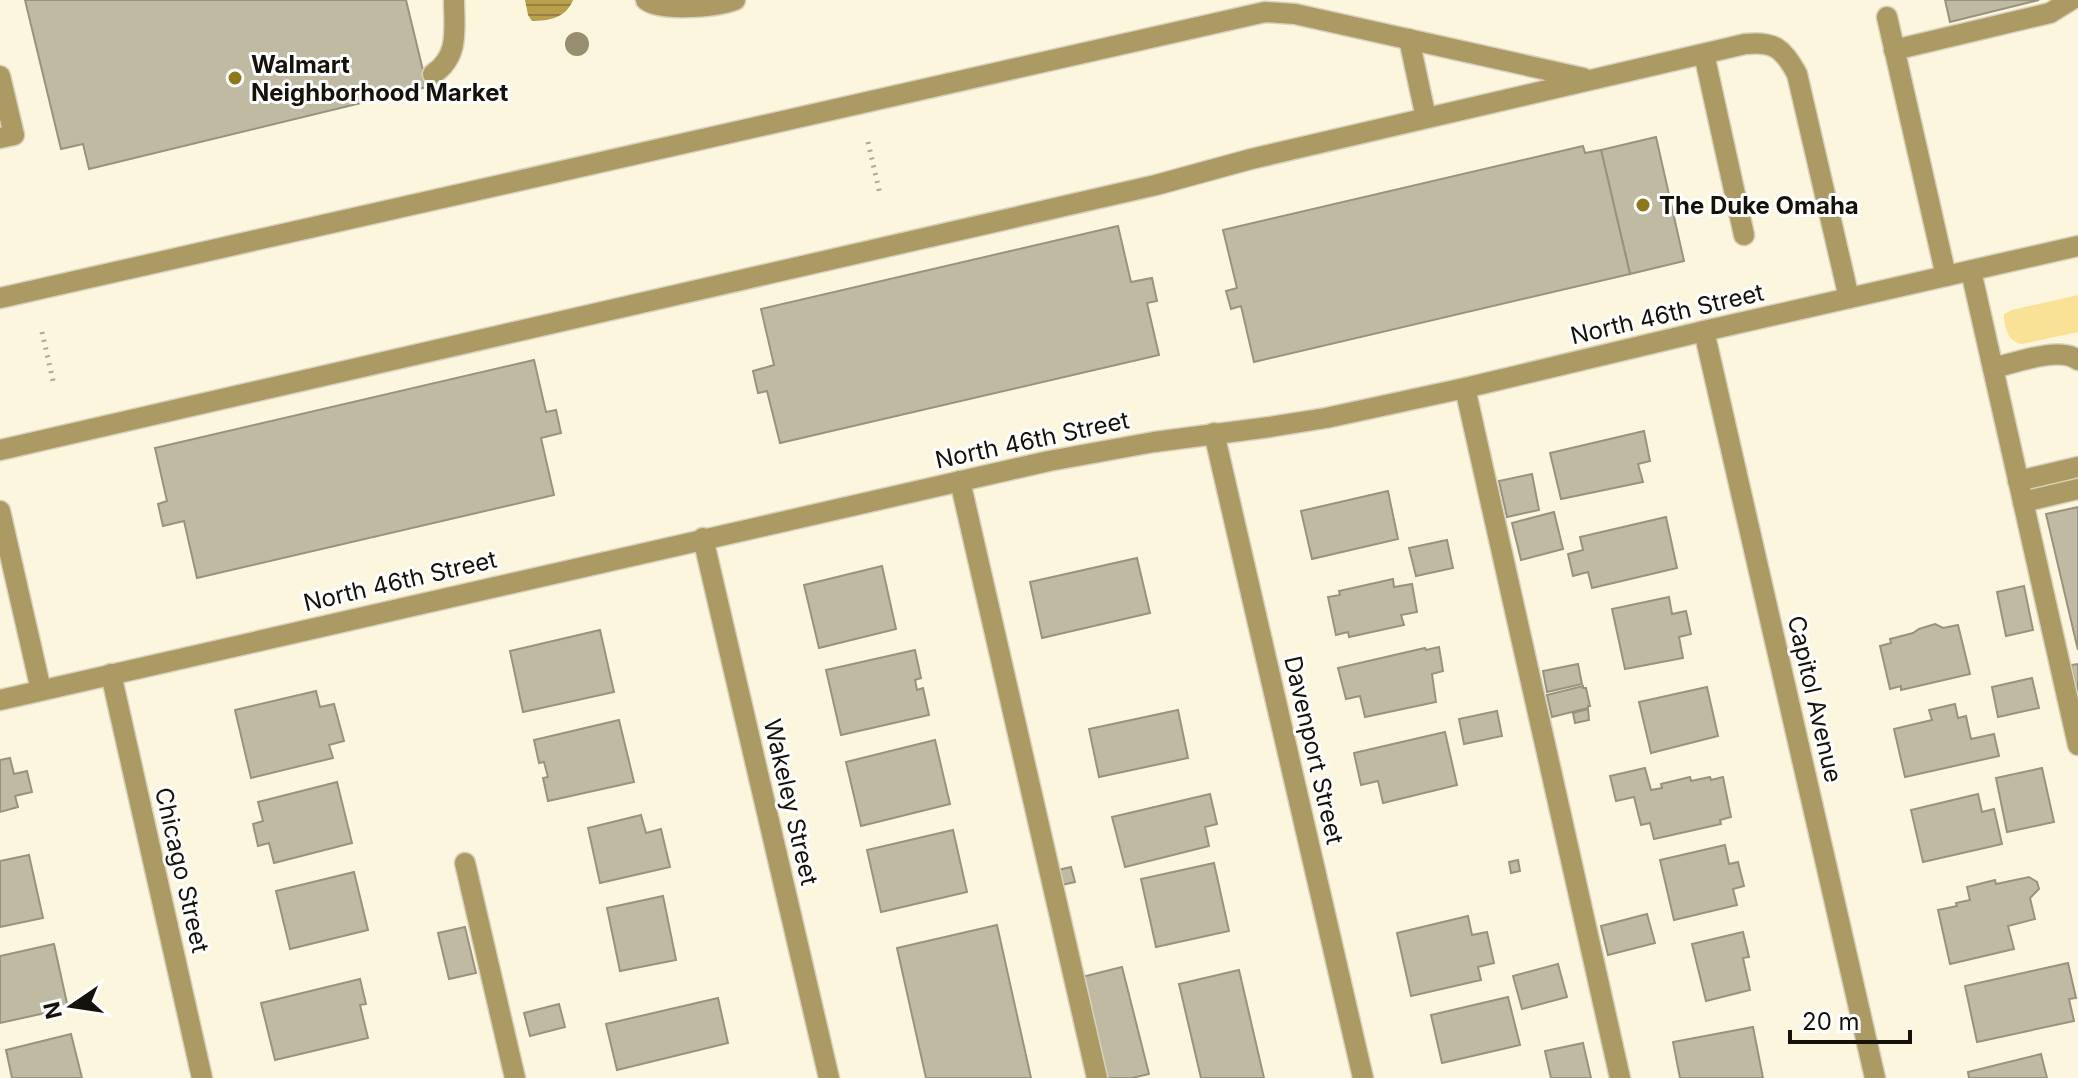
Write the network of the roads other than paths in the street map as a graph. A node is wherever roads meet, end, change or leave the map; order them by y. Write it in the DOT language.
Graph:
graph roads {
  1 [pos="454,0"];
  2 [pos="646,0"];
  3 [pos="735,0"];
  4 [pos="2071,0"];
  5 [pos="685,3"];
  6 [pos="1887,17"];
  7 [pos="1409,39"];
  8 [pos="1894,50"];
  9 [pos="1704,54"];
  10 [pos="433,74"];
  11 [pos="0,76"];
  12 [pos="1591,80"];
  13 [pos="1426,118"];
  14 [pos="0,138"];
  15 [pos="1744,235"];
  16 [pos="2078,246"];
  17 [pos="1971,271"];
  18 [pos="1946,276"];
  19 [pos="0,298"];
  20 [pos="1849,298"];
  21 [pos="1704,331"];
  22 [pos="2078,360"];
  23 [pos="1993,368"];
  24 [pos="1465,388"];
  25 [pos="1214,433"];
  26 [pos="0,450"];
  27 [pos="2078,467"];
  28 [pos="960,481"];
  29 [pos="2018,481"];
  30 [pos="2078,489"];
  31 [pos="2023,502"];
  32 [pos="0,511"];
  33 [pos="703,538"];
  34 [pos="111,674"];
  35 [pos="41,690"];
  36 [pos="0,700"];
  37 [pos="2078,745"];
  38 [pos="465,863"];
  39 [pos="202,1078"];
  40 [pos="515,1078"];
  41 [pos="829,1078"];
  42 [pos="1097,1078"];
  43 [pos="1363,1078"];
  44 [pos="1620,1078"];
  45 [pos="1875,1078"];
  1 -- 10 [label="street"];
  2 -- 5 [label="street"];
  3 -- 5 [label="street"];
  4 -- 8 [label="street"];
  6 -- 8 [label="street"];
  7 -- 12 [label="street"];
  7 -- 13 [label="street"];
  7 -- 19 [label="street"];
  8 -- 18 [label="street"];
  9 -- 12 [label="street"];
  9 -- 15 [label="street"];
  9 -- 20 [label="street"];
  11 -- 14 [label="street"];
  12 -- 13 [label="street"];
  13 -- 26 [label="street"];
  16 -- 17 [label="street, North 46th Street"];
  17 -- 18 [label="street, North 46th Street"];
  17 -- 23 [label="street"];
  18 -- 20 [label="street, North 46th Street"];
  20 -- 21 [label="street, North 46th Street"];
  21 -- 24 [label="street, North 46th Street"];
  21 -- 45 [label="street, Capitol Avenue"];
  22 -- 23 [label="street"];
  23 -- 29 [label="street"];
  24 -- 25 [label="street, North 46th Street"];
  24 -- 44 [label="street"];
  25 -- 28 [label="street, North 46th Street"];
  25 -- 43 [label="street, Davenport Street"];
  27 -- 29 [label="street"];
  28 -- 33 [label="street, North 46th Street"];
  28 -- 42 [label="street"];
  29 -- 31 [label="street"];
  30 -- 31 [label="street"];
  31 -- 37 [label="street"];
  32 -- 35 [label="street"];
  33 -- 34 [label="street, North 46th Street"];
  33 -- 41 [label="street, Wakeley Street"];
  34 -- 35 [label="street, North 46th Street"];
  34 -- 39 [label="street, Chicago Street"];
  35 -- 36 [label="street, North 46th Street"];
  38 -- 40 [label="street"];
}
